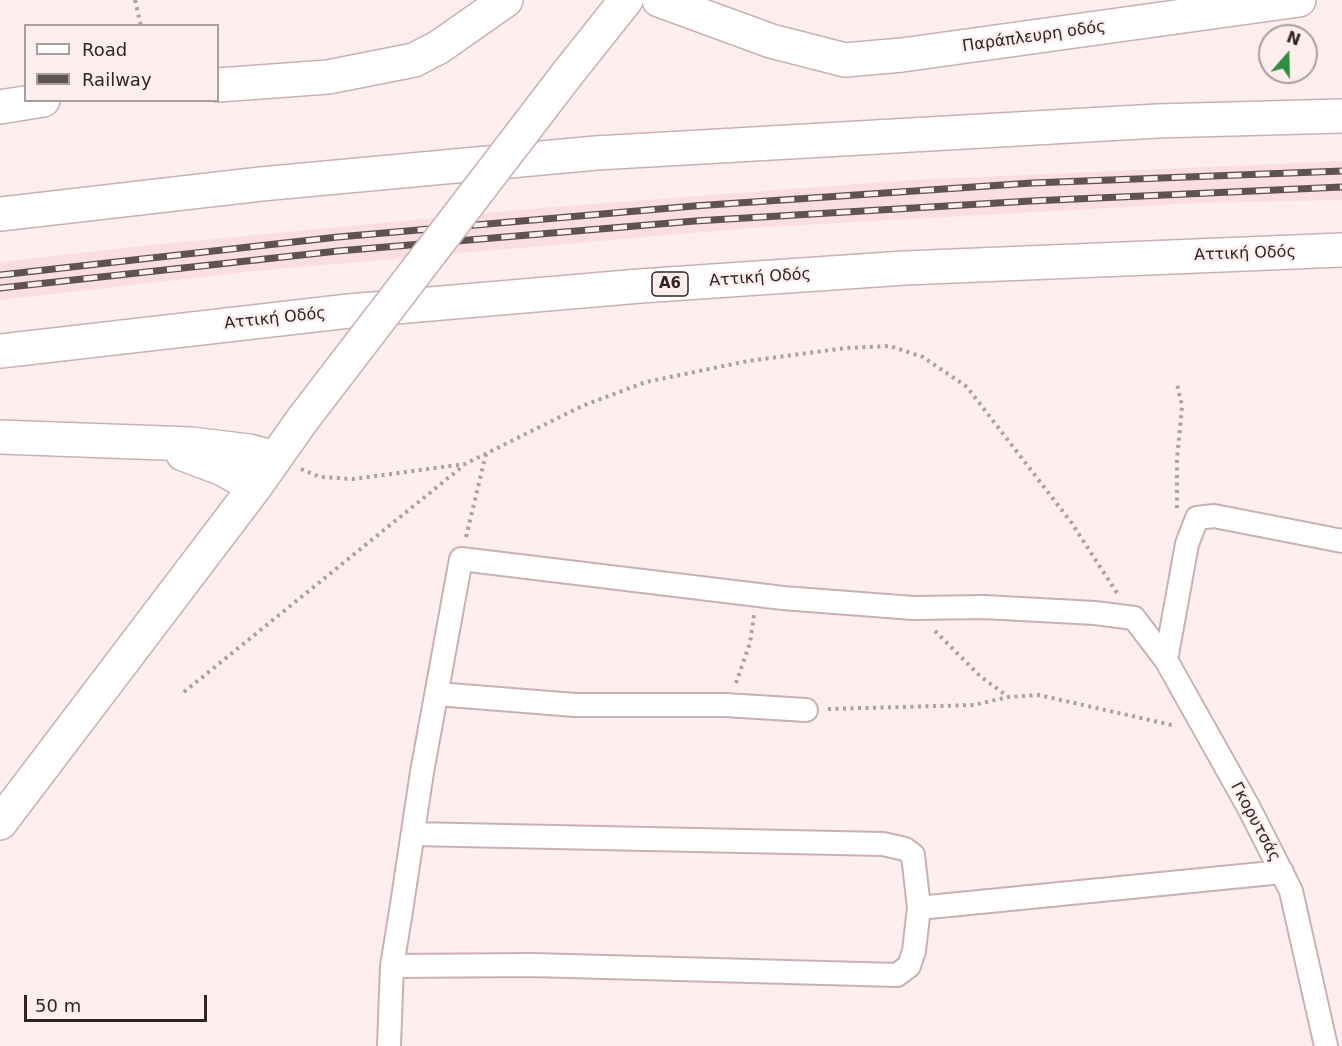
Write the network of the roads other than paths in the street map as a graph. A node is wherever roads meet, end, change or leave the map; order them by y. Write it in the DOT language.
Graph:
graph roads {
  1 [pos="626,0"];
  2 [pos="659,0"];
  3 [pos="718,0"];
  4 [pos="1299,0"];
  5 [pos="503,1"];
  6 [pos="771,41"];
  7 [pos="219,85"];
  8 [pos="31,102"];
  9 [pos="0,107"];
  10 [pos="1342,116"];
  11 [pos="0,214"];
  12 [pos="1342,250"];
  13 [pos="0,351"];
  14 [pos="0,437"];
  15 [pos="151,445"];
  16 [pos="275,458"];
  17 [pos="255,487"];
  18 [pos="1342,541"];
  19 [pos="1166,660"];
  20 [pos="437,694"];
  21 [pos="806,710"];
  22 [pos="0,823"];
  23 [pos="413,834"];
  24 [pos="1281,872"];
  25 [pos="919,908"];
  26 [pos="393,966"];
  27 [pos="389,1046"];
  28 [pos="1326,1046"];
  1 -- 16 [label="main road, bridge"];
  2 -- 6 [label="main road, Παράπλευρη οδός"];
  3 -- 6 [label="main road, Παράπλευρη οδός"];
  4 -- 6 [label="main road, Παράπλευρη οδός"];
  5 -- 7 [label="main road"];
  8 -- 9 [label="main road"];
  10 -- 11 [label="main road"];
  12 -- 13 [label="main road, Αττική Οδός / Α6"];
  14 -- 15 [label="main road"];
  15 -- 16 [label="main road"];
  15 -- 17 [label="main road"];
  16 -- 17 [label="main road"];
  17 -- 22 [label="main road"];
  18 -- 19 [label="street"];
  19 -- 20 [label="street, Γκορυτσάς"];
  19 -- 24 [label="street, Γκορυτσάς"];
  20 -- 21 [label="street"];
  20 -- 23 [label="street"];
  23 -- 25 [label="street"];
  23 -- 26 [label="street"];
  24 -- 25 [label="street"];
  24 -- 28 [label="street, Γκορυτσάς"];
  25 -- 26 [label="street"];
  26 -- 27 [label="street"];
}
